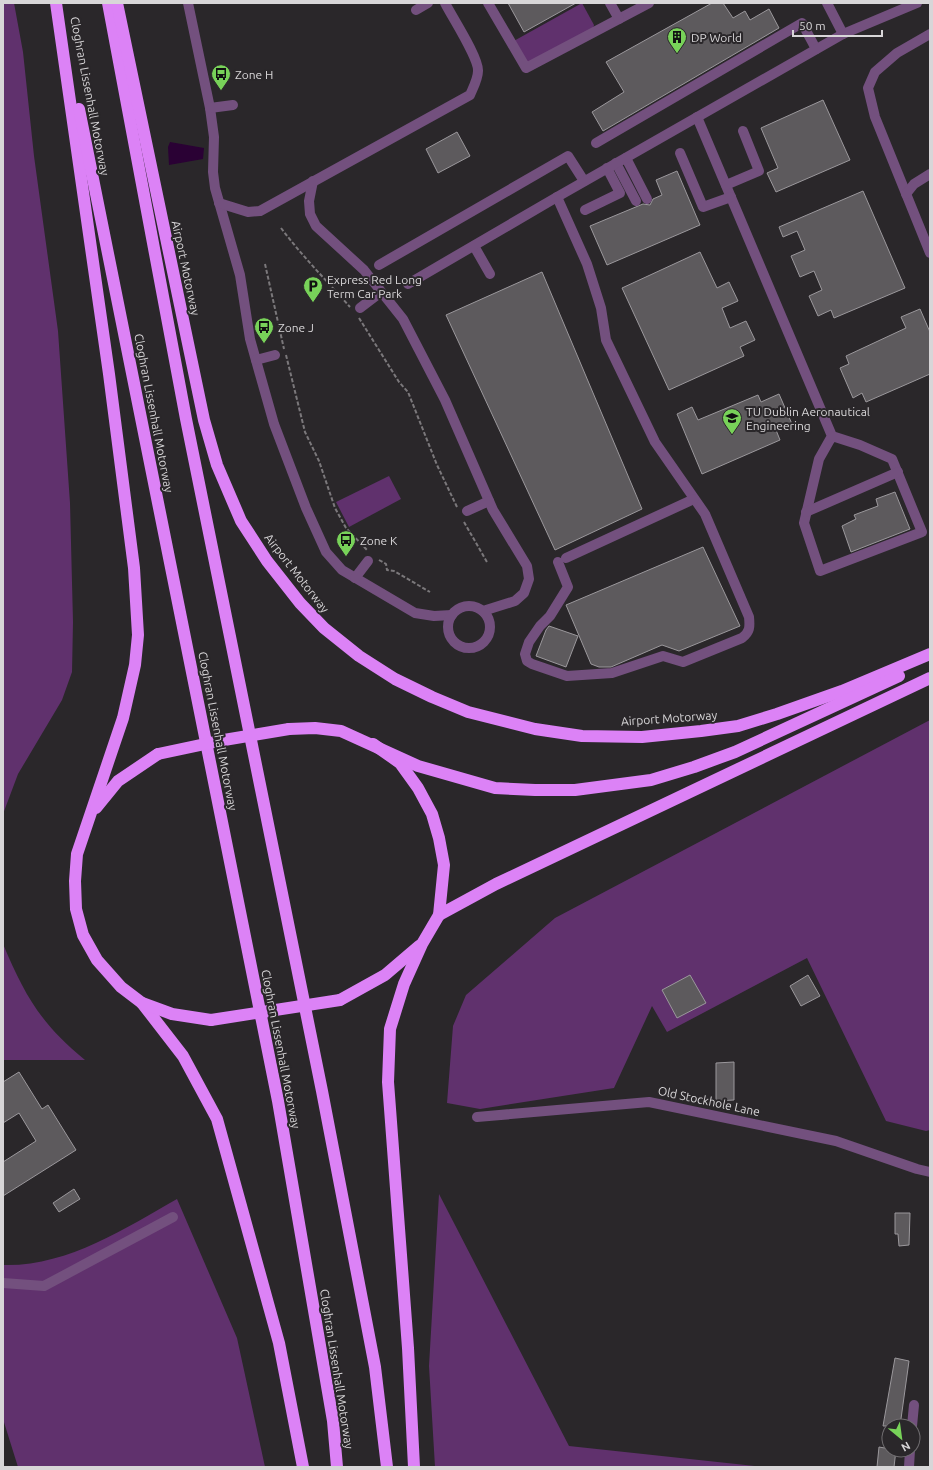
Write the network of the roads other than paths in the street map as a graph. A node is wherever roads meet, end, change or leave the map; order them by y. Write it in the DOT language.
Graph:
graph roads {
  1 [pos="57,3"];
  2 [pos="108,3"];
  3 [pos="118,3"];
  4 [pos="188,3"];
  5 [pos="428,3"];
  6 [pos="445,3"];
  7 [pos="488,3"];
  8 [pos="610,3"];
  9 [pos="648,3"];
  10 [pos="827,3"];
  11 [pos="917,3"];
  12 [pos="416,10"];
  13 [pos="619,19"];
  14 [pos="843,34"];
  15 [pos="930,34"];
  16 [pos="816,49"];
  17 [pos="233,105"];
  18 [pos="210,108"];
  19 [pos="697,117"];
  20 [pos="743,131"];
  21 [pos="596,143"];
  22 [pos="680,153"];
  23 [pos="626,158"];
  24 [pos="612,166"];
  25 [pos="930,174"];
  26 [pos="313,181"];
  27 [pos="584,181"];
  28 [pos="726,185"];
  29 [pos="906,194"];
  30 [pos="731,196"];
  31 [pos="557,197"];
  32 [pos="647,199"];
  33 [pos="636,202"];
  34 [pos="219,203"];
  35 [pos="585,210"];
  36 [pos="474,246"];
  37 [pos="930,253"];
  38 [pos="379,265"];
  39 [pos="490,274"];
  40 [pos="408,284"];
  41 [pos="381,292"];
  42 [pos="357,312"];
  43 [pos="276,355"];
  44 [pos="256,360"];
  45 [pos="832,436"];
  46 [pos="898,472"];
  47 [pos="694,499"];
  48 [pos="489,500"];
  49 [pos="806,512"];
  50 [pos="463,514"];
  51 [pos="372,558"];
  52 [pos="355,578"];
  53 [pos="482,611"];
  54 [pos="452,615"];
  55 [pos="930,654"];
  56 [pos="930,661"];
  57 [pos="930,678"];
  58 [pos="373,744"];
  59 [pos="90,815"];
  60 [pos="438,915"];
  61 [pos="422,944"];
  62 [pos="142,1003"];
  63 [pos="477,1117"];
  64 [pos="930,1172"];
  65 [pos="173,1217"];
  66 [pos="3,1283"];
  67 [pos="914,1405"];
  68 [pos="913,1418"];
  69 [pos="302,1467"];
  70 [pos="337,1467"];
  71 [pos="387,1467"];
  72 [pos="414,1467"];
  1 -- 59 [label="highway"];
  1 -- 70 [label="highway, Cloghran Lissenhall Motorway"];
  2 -- 71 [label="highway"];
  3 -- 55 [label="highway, Airport Motorway"];
  4 -- 18 [label="street"];
  5 -- 12 [label="street"];
  6 -- 26 [label="street"];
  7 -- 13 [label="street"];
  8 -- 13 [label="street"];
  9 -- 13 [label="street"];
  10 -- 14 [label="street"];
  11 -- 14 [label="street"];
  14 -- 16 [label="street"];
  15 -- 29 [label="street"];
  16 -- 19 [label="street"];
  16 -- 21 [label="street"];
  17 -- 18 [label="street"];
  18 -- 34 [label="street"];
  19 -- 23 [label="street"];
  19 -- 28 [label="street"];
  20 -- 28 [label="street"];
  22 -- 30 [label="street"];
  23 -- 24 [label="street"];
  23 -- 32 [label="street"];
  24 -- 27 [label="street"];
  24 -- 33 [label="street"];
  24 -- 35 [label="street"];
  25 -- 29 [label="street"];
  26 -- 34 [label="street"];
  26 -- 41 [label="street"];
  27 -- 31 [label="street"];
  27 -- 38 [label="street"];
  28 -- 30 [label="street"];
  29 -- 37 [label="street"];
  30 -- 45 [label="street"];
  31 -- 36 [label="street"];
  31 -- 47 [label="street"];
  34 -- 44 [label="street"];
  36 -- 39 [label="street"];
  36 -- 40 [label="street"];
  41 -- 42 [label="street"];
  41 -- 48 [label="street"];
  43 -- 44 [label="street"];
  44 -- 52 [label="street"];
  45 -- 46 [label="street"];
  45 -- 49 [label="street"];
  46 -- 49 [label="street"];
  46 -- 49 [label="street"];
  47 -- 47 [label="street"];
  48 -- 50 [label="street"];
  48 -- 53 [label="street"];
  51 -- 52 [label="street"];
  52 -- 54 [label="street"];
  53 -- 54 [label="street"];
  53 -- 54 [label="street"];
  56 -- 58 [label="highway"];
  57 -- 60 [label="highway"];
  58 -- 59 [label="highway, bridge"];
  58 -- 60 [label="highway"];
  59 -- 62 [label="highway"];
  60 -- 61 [label="highway"];
  61 -- 62 [label="highway, bridge"];
  61 -- 72 [label="highway"];
  62 -- 69 [label="highway"];
  63 -- 64 [label="street, Old Stockhole Lane"];
  65 -- 66 [label="street"];
  67 -- 68 [label="street"];
}
